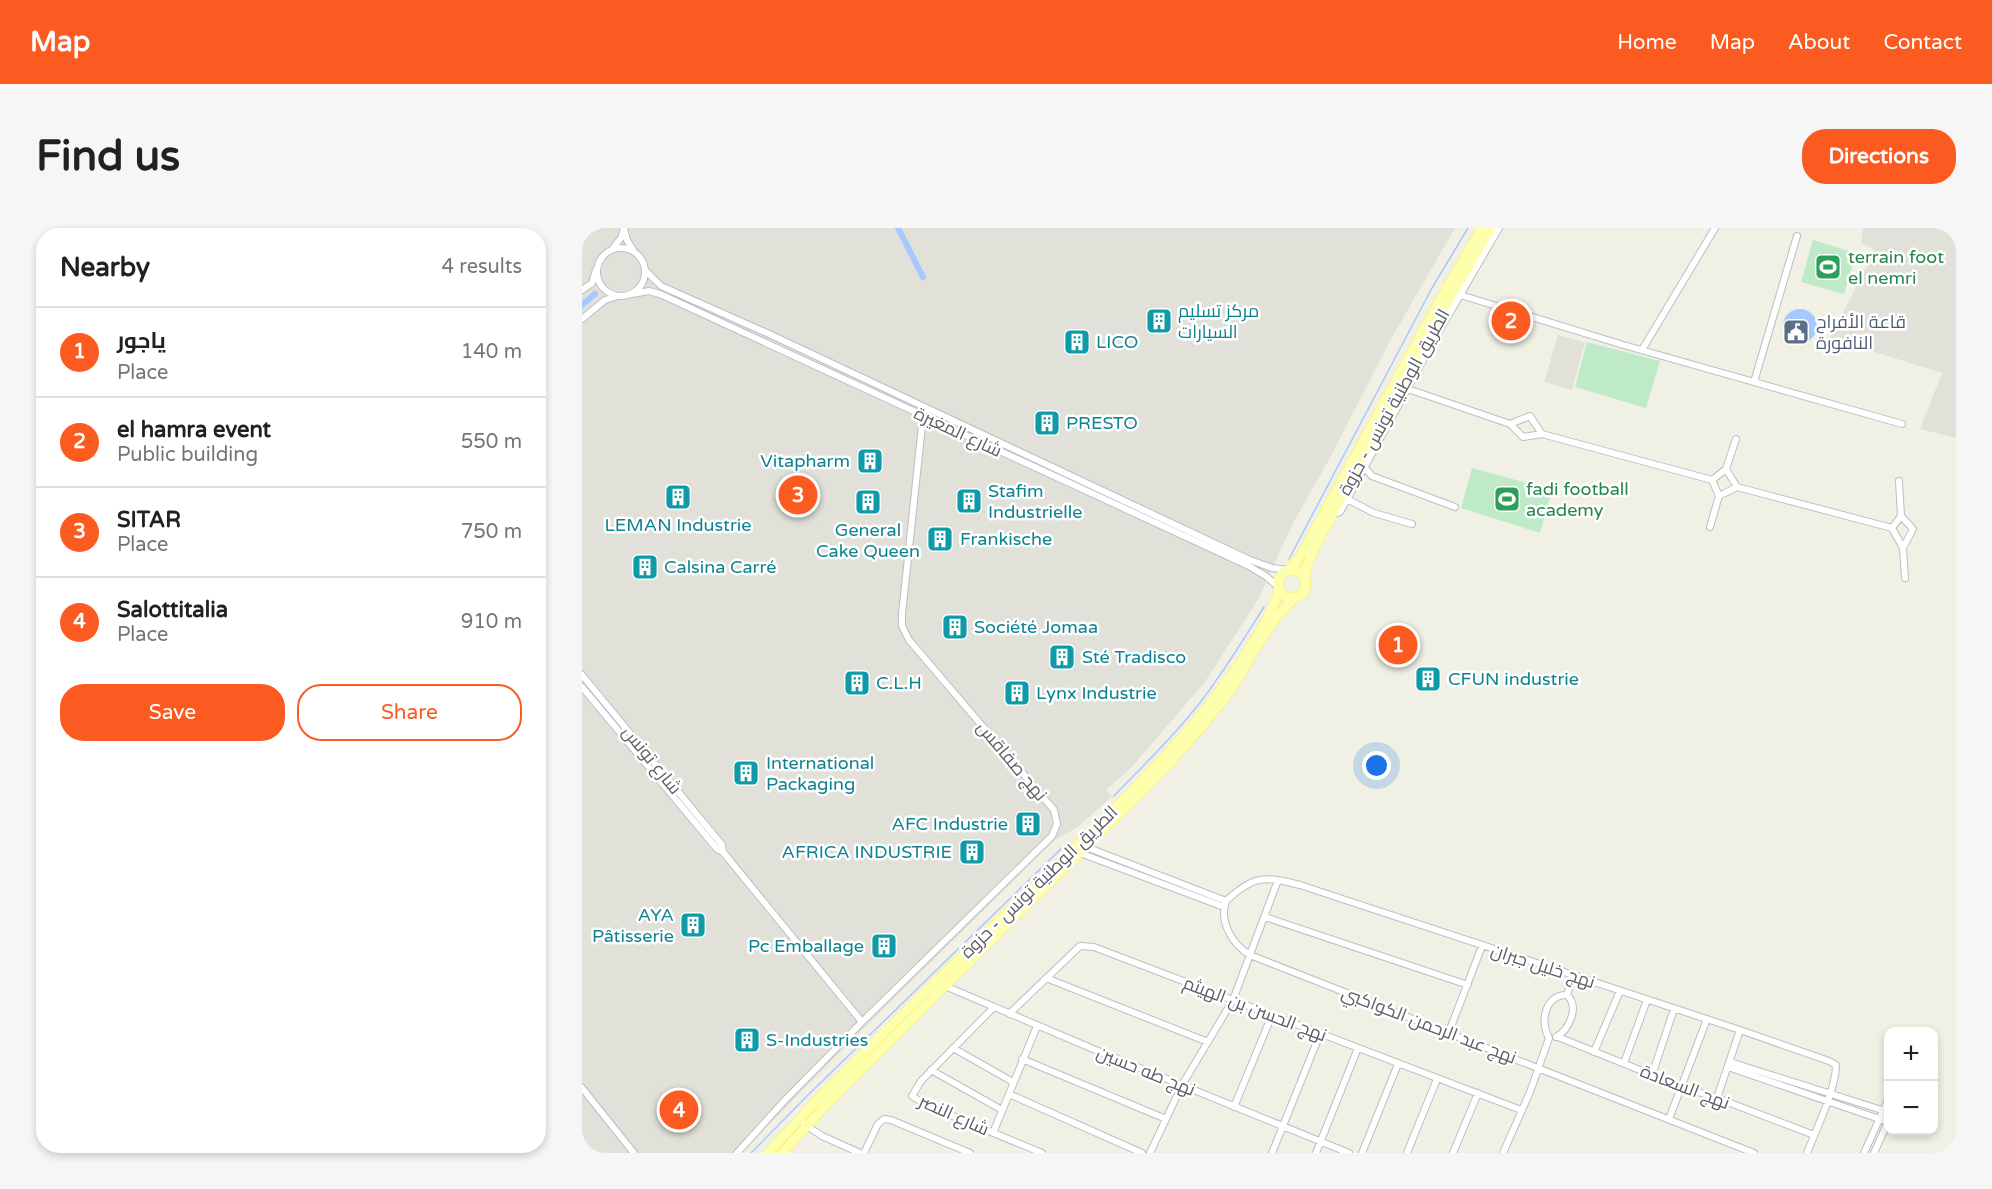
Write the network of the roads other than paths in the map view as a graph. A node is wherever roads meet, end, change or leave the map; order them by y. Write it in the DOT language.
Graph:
graph roads {
  1 [pos="624,228"];
  2 [pos="1482,228"];
  3 [pos="1491,228"];
  4 [pos="1498,228"];
  5 [pos="1715,228"];
  6 [pos="1797,236"];
  7 [pos="611,250"];
  8 [pos="633,251"];
  9 [pos="598,264"];
  10 [pos="646,271"];
  11 [pos="582,290"];
  12 [pos="632,294"];
  13 [pos="1457,294"];
  14 [pos="618,296"];
  15 [pos="582,320"];
  16 [pos="1642,350"];
  17 [pos="1754,382"];
  18 [pos="1408,388"];
  19 [pos="924,407"];
  20 [pos="922,415"];
  21 [pos="1510,424"];
  22 [pos="1902,424"];
  23 [pos="1542,434"];
  24 [pos="1737,439"];
  25 [pos="1365,468"];
  26 [pos="1726,469"];
  27 [pos="1712,480"];
  28 [pos="1899,481"];
  29 [pos="1737,487"];
  30 [pos="1719,496"];
  31 [pos="1347,499"];
  32 [pos="1455,507"];
  33 [pos="1332,515"];
  34 [pos="1901,516"];
  35 [pos="1412,524"];
  36 [pos="1710,527"];
  37 [pos="1892,528"];
  38 [pos="1903,548"];
  39 [pos="1288,570"];
  40 [pos="1905,578"];
  41 [pos="1305,579"];
  42 [pos="1279,588"];
  43 [pos="1295,597"];
  44 [pos="582,675"];
  45 [pos="582,687"];
  46 [pos="721,849"];
  47 [pos="1083,850"];
  48 [pos="1278,880"];
  49 [pos="1225,904"];
  50 [pos="1265,917"];
  51 [pos="1482,946"];
  52 [pos="1250,955"];
  53 [pos="1573,976"];
  54 [pos="1046,978"];
  55 [pos="1467,985"];
  56 [pos="945,986"];
  57 [pos="1620,991"];
  58 [pos="1567,995"];
  59 [pos="1233,1000"];
  60 [pos="1647,1000"];
  61 [pos="994,1007"];
  62 [pos="1674,1009"];
  63 [pos="1009,1014"];
  64 [pos="1272,1015"];
  65 [pos="1707,1018"];
  66 [pos="862,1022"];
  67 [pos="1037,1026"];
  68 [pos="1740,1030"];
  69 [pos="1449,1032"];
  70 [pos="1320,1034"];
  71 [pos="1558,1037"];
  72 [pos="1549,1038"];
  73 [pos="1208,1042"];
  74 [pos="953,1048"];
  75 [pos="1358,1048"];
  76 [pos="1594,1052"];
  77 [pos="1023,1059"];
  78 [pos="1624,1063"];
  79 [pos="1398,1064"];
  80 [pos="1729,1065"];
  81 [pos="1538,1068"];
  82 [pos="931,1071"];
  83 [pos="1652,1075"];
  84 [pos="1437,1079"];
  85 [pos="1014,1082"];
  86 [pos="1182,1085"];
  87 [pos="1682,1087"];
  88 [pos="582,1088"];
  89 [pos="1478,1093"];
  90 [pos="1830,1093"];
  91 [pos="1009,1094"];
  92 [pos="1717,1098"];
  93 [pos="1827,1101"];
  94 [pos="1234,1107"];
  95 [pos="1002,1110"];
  96 [pos="1521,1110"];
  97 [pos="1884,1110"];
  98 [pos="1884,1114"];
  99 [pos="1166,1119"];
  100 [pos="1669,1119"];
  101 [pos="1881,1119"];
  102 [pos="1884,1120"];
  103 [pos="802,1123"];
  104 [pos="1283,1126"];
  105 [pos="1884,1131"];
  106 [pos="993,1133"];
  107 [pos="1814,1135"];
  108 [pos="1321,1142"];
  109 [pos="634,1153"];
  110 [pos="737,1153"];
  111 [pos="768,1153"];
  112 [pos="782,1153"];
  113 [pos="862,1153"];
  114 [pos="970,1153"];
  115 [pos="1042,1153"];
  116 [pos="1142,1153"];
  117 [pos="1150,1153"];
  118 [pos="1272,1153"];
  119 [pos="1316,1153"];
  120 [pos="1349,1153"];
  121 [pos="1362,1153"];
  122 [pos="1407,1153"];
  123 [pos="1453,1153"];
  124 [pos="1503,1153"];
  125 [pos="1754,1153"];
  126 [pos="1807,1153"];
  127 [pos="1864,1153"];
  128 [pos="1874,1153"];
  1 -- 7 [label="street"];
  1 -- 8 [label="street"];
  2 -- 39 [label="main road, الطريق الوطنية تونس - حزوة"];
  3 -- 13 [label="main road, الطريق الوطنية تونس - حزوة"];
  4 -- 13 [label="street"];
  5 -- 16 [label="street"];
  6 -- 17 [label="street"];
  7 -- 8 [label="street"];
  7 -- 9 [label="street"];
  8 -- 10 [label="street"];
  9 -- 11 [label="street"];
  9 -- 14 [label="street"];
  10 -- 12 [label="street"];
  10 -- 19 [label="street, شارع المغيرة"];
  12 -- 14 [label="street"];
  12 -- 20 [label="street, شارع المغيرة"];
  13 -- 16 [label="street"];
  13 -- 18 [label="street"];
  13 -- 33 [label="main road, الطريق الوطنية تونس - حزوة"];
  14 -- 15 [label="street"];
  16 -- 17 [label="street"];
  17 -- 22 [label="street"];
  18 -- 21 [label="street"];
  18 -- 25 [label="street"];
  19 -- 20 [label="street, نهج صفاقس"];
  19 -- 39 [label="street, شارع المغيرة"];
  20 -- 42 [label="street, شارع المغيرة"];
  20 -- 66 [label="street, نهج صفاقس"];
  21 -- 23 [label="street"];
  21 -- 23 [label="street"];
  23 -- 27 [label="street"];
  24 -- 26 [label="street"];
  25 -- 31 [label="street"];
  25 -- 32 [label="street"];
  26 -- 27 [label="street"];
  26 -- 29 [label="street"];
  27 -- 30 [label="street"];
  28 -- 34 [label="street"];
  29 -- 30 [label="street"];
  29 -- 37 [label="street"];
  30 -- 36 [label="street"];
  31 -- 33 [label="street"];
  31 -- 35 [label="street"];
  33 -- 41 [label="main road, الطريق الوطنية تونس - حزوة"];
  34 -- 37 [label="street"];
  34 -- 38 [label="street"];
  37 -- 38 [label="street"];
  38 -- 40 [label="street"];
  39 -- 41 [label="main road"];
  39 -- 42 [label="main road"];
  41 -- 43 [label="main road"];
  42 -- 43 [label="main road"];
  42 -- 103 [label="main road, الطريق الوطنية تونس - حزوة"];
  43 -- 47 [label="main road, الطريق الوطنية تونس - حزوة"];
  44 -- 46 [label="street, شارع تونس"];
  45 -- 46 [label="street, شارع تونس"];
  46 -- 66 [label="street, شارع تونس"];
  47 -- 49 [label="street"];
  47 -- 56 [label="main road, الطريق الوطنية تونس - حزوة"];
  48 -- 49 [label="street, نهج خليل جبران"];
  48 -- 50 [label="street"];
  48 -- 51 [label="street, نهج خليل جبران"];
  49 -- 52 [label="street, نهج عبد الرحمن الكواكبي"];
  50 -- 52 [label="street"];
  50 -- 55 [label="street"];
  51 -- 53 [label="street, نهج خليل جبران"];
  51 -- 55 [label="street"];
  52 -- 59 [label="street"];
  52 -- 69 [label="street, نهج عبد الرحمن الكواكبي"];
  53 -- 57 [label="street, نهج خليل جبران"];
  53 -- 58 [label="street"];
  54 -- 59 [label="street, نهج الحسن بن الهيثم"];
  54 -- 63 [label="street, نهج الحسن بن الهيثم"];
  54 -- 73 [label="street"];
  55 -- 69 [label="street"];
  56 -- 61 [label="street, نهج طه حسين"];
  56 -- 103 [label="main road, الطريق الوطنية تونس - حزوة"];
  57 -- 60 [label="street, نهج خليل جبران"];
  57 -- 76 [label="street"];
  58 -- 71 [label="street"];
  58 -- 72 [label="street"];
  59 -- 64 [label="street, نهج الحسن بن الهيثم"];
  59 -- 73 [label="street"];
  60 -- 62 [label="street, نهج خليل جبران"];
  60 -- 78 [label="street"];
  61 -- 63 [label="street, نهج طه حسين"];
  61 -- 74 [label="street, شارع النصر"];
  62 -- 65 [label="street, نهج خليل جبران"];
  62 -- 83 [label="street"];
  63 -- 67 [label="street, نهج طه حسين"];
  64 -- 70 [label="street, نهج الحسن بن الهيثم"];
  64 -- 94 [label="street"];
  65 -- 68 [label="street, نهج خليل جبران"];
  65 -- 87 [label="street"];
  66 -- 110 [label="street, نهج صفاقس"];
  67 -- 77 [label="street"];
  67 -- 86 [label="street, نهج طه حسين"];
  68 -- 80 [label="street"];
  68 -- 90 [label="street, نهج خليل جبران"];
  69 -- 81 [label="street, نهج عبد الرحمن الكواكبي"];
  70 -- 75 [label="street, نهج الحسن بن الهيثم"];
  70 -- 104 [label="street"];
  71 -- 72 [label="street"];
  71 -- 76 [label="street, نهج السعادة"];
  72 -- 81 [label="street"];
  73 -- 86 [label="street"];
  74 -- 82 [label="street, شارع النصر"];
  74 -- 85 [label="street"];
  75 -- 79 [label="street, نهج الحسن بن الهيثم"];
  75 -- 108 [label="street"];
  76 -- 78 [label="street, نهج السعادة"];
  77 -- 85 [label="street"];
  77 -- 99 [label="street"];
  78 -- 83 [label="street, نهج السعادة"];
  79 -- 84 [label="street, نهج الحسن بن الهيثم"];
  79 -- 121 [label="street"];
  80 -- 90 [label="street"];
  80 -- 92 [label="street"];
  80 -- 93 [label="street"];
  81 -- 96 [label="street"];
  81 -- 100 [label="street, نهج عبد الرحمن الكواكبي"];
  82 -- 95 [label="street"];
  82 -- 106 [label="street, شارع النصر"];
  83 -- 87 [label="street, نهج السعادة"];
  84 -- 89 [label="street, نهج الحسن بن الهيثم"];
  84 -- 122 [label="street"];
  85 -- 91 [label="street"];
  86 -- 94 [label="street, نهج طه حسين"];
  86 -- 99 [label="street"];
  87 -- 92 [label="street, نهج السعادة"];
  87 -- 100 [label="street"];
  88 -- 109 [label="street"];
  89 -- 96 [label="street, نهج الحسن بن الهيثم"];
  89 -- 123 [label="street"];
  90 -- 93 [label="street"];
  90 -- 97 [label="street"];
  91 -- 95 [label="street"];
  91 -- 116 [label="street"];
  92 -- 107 [label="street, نهج السعادة"];
  93 -- 101 [label="street"];
  93 -- 107 [label="street"];
  94 -- 104 [label="street, نهج طه حسين"];
  95 -- 106 [label="street"];
  96 -- 124 [label="street"];
  98 -- 101 [label="street"];
  99 -- 117 [label="street"];
  100 -- 125 [label="street, نهج عبد الرحمن الكواكبي"];
  101 -- 102 [label="street"];
  101 -- 127 [label="street"];
  103 -- 111 [label="main road, الطريق الوطنية تونس - حزوة"];
  103 -- 112 [label="main road, الطريق الوطنية تونس - حزوة"];
  103 -- 113 [label="street"];
  104 -- 108 [label="street, نهج طه حسين"];
  104 -- 118 [label="street"];
  105 -- 128 [label="street"];
  106 -- 115 [label="street, شارع النصر"];
  107 -- 126 [label="street"];
  108 -- 119 [label="street"];
  108 -- 120 [label="street, نهج طه حسين"];
  113 -- 114 [label="street"];
}
